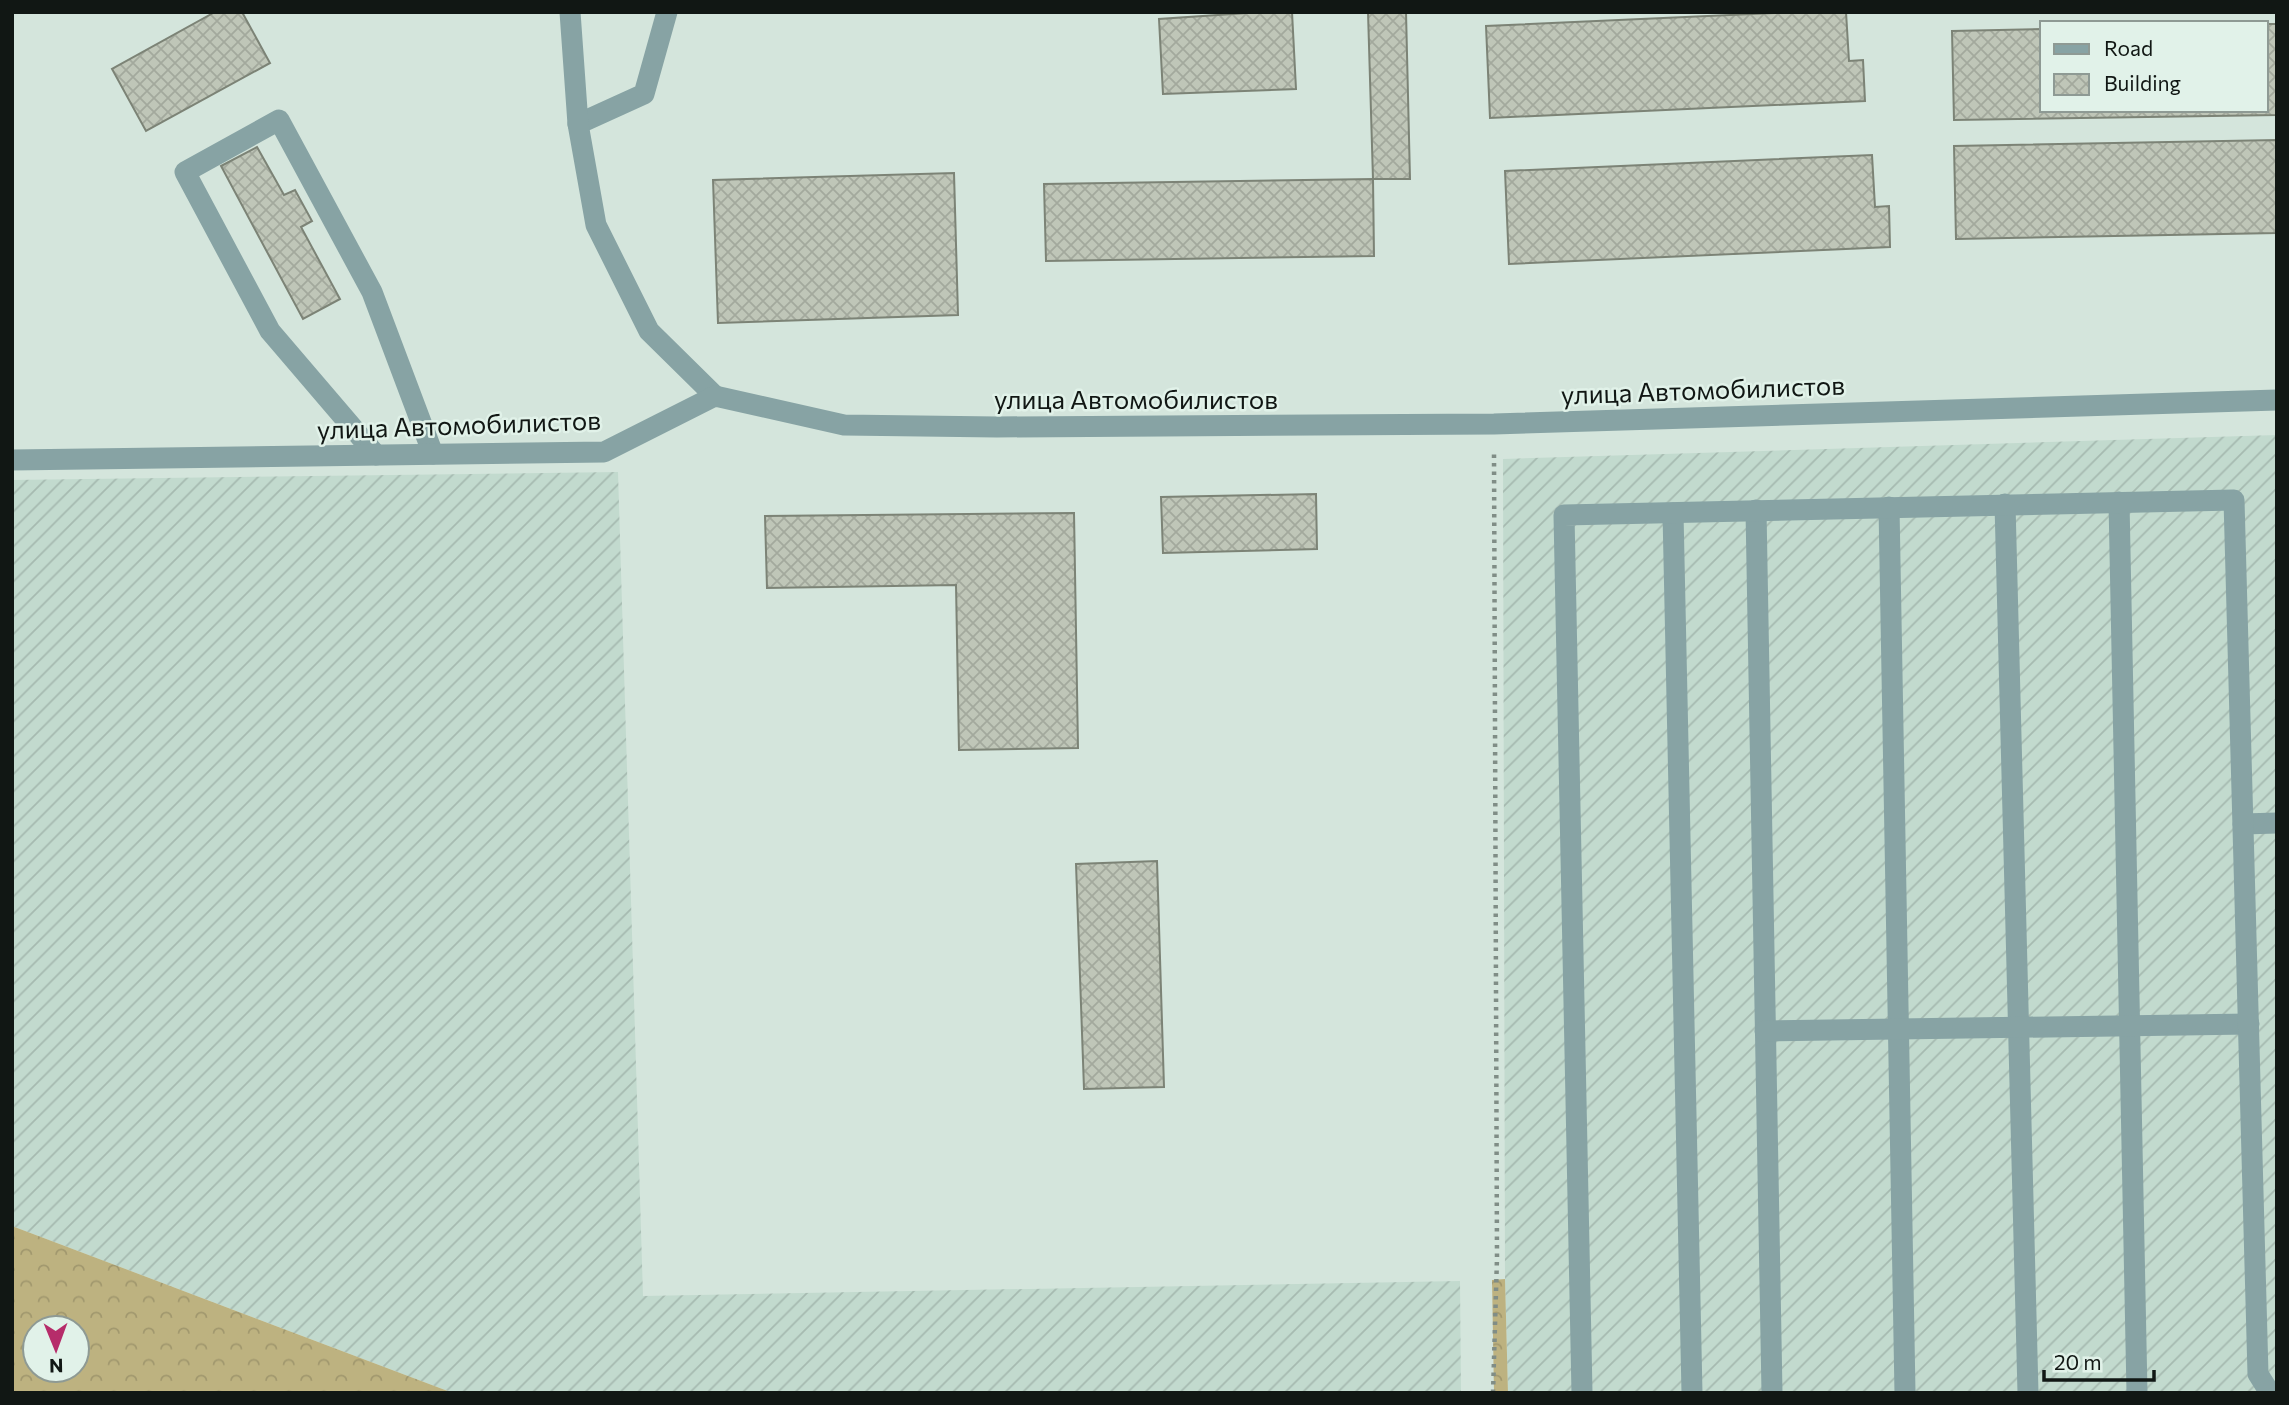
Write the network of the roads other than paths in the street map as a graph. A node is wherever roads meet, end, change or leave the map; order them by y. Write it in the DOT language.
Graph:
graph roads {
  1 [pos="570,12"];
  2 [pos="667,12"];
  3 [pos="578,124"];
  4 [pos="715,396"];
  5 [pos="2277,401"];
  6 [pos="433,454"];
  7 [pos="376,455"];
  8 [pos="12,460"];
  9 [pos="2119,502"];
  10 [pos="2005,504"];
  11 [pos="1889,507"];
  12 [pos="1756,510"];
  13 [pos="1672,513"];
  14 [pos="2277,823"];
  15 [pos="2243,824"];
  16 [pos="2249,1024"];
  17 [pos="2130,1025"];
  18 [pos="2018,1027"];
  19 [pos="1899,1030"];
  20 [pos="1765,1031"];
  21 [pos="1581,1393"];
  22 [pos="1692,1393"];
  23 [pos="1772,1393"];
  24 [pos="1905,1393"];
  25 [pos="2028,1393"];
  26 [pos="2137,1393"];
  27 [pos="2270,1393"];
  1 -- 3 [label="street"];
  2 -- 3 [label="street"];
  3 -- 4 [label="street"];
  4 -- 5 [label="street, улица Автомобилистов"];
  4 -- 6 [label="street, улица Автомобилистов"];
  6 -- 7 [label="street, улица Автомобилистов"];
  6 -- 7 [label="street"];
  7 -- 8 [label="street, улица Автомобилистов"];
  9 -- 10 [label="street"];
  9 -- 15 [label="street"];
  9 -- 17 [label="street"];
  10 -- 11 [label="street"];
  10 -- 18 [label="street"];
  11 -- 12 [label="street"];
  11 -- 19 [label="street"];
  12 -- 13 [label="street"];
  12 -- 20 [label="street"];
  13 -- 21 [label="street"];
  13 -- 22 [label="street"];
  14 -- 15 [label="street"];
  15 -- 16 [label="street"];
  16 -- 17 [label="street"];
  16 -- 27 [label="street"];
  17 -- 18 [label="street"];
  17 -- 26 [label="street"];
  18 -- 19 [label="street"];
  18 -- 25 [label="street"];
  19 -- 20 [label="street"];
  19 -- 24 [label="street"];
  20 -- 23 [label="street"];
}
